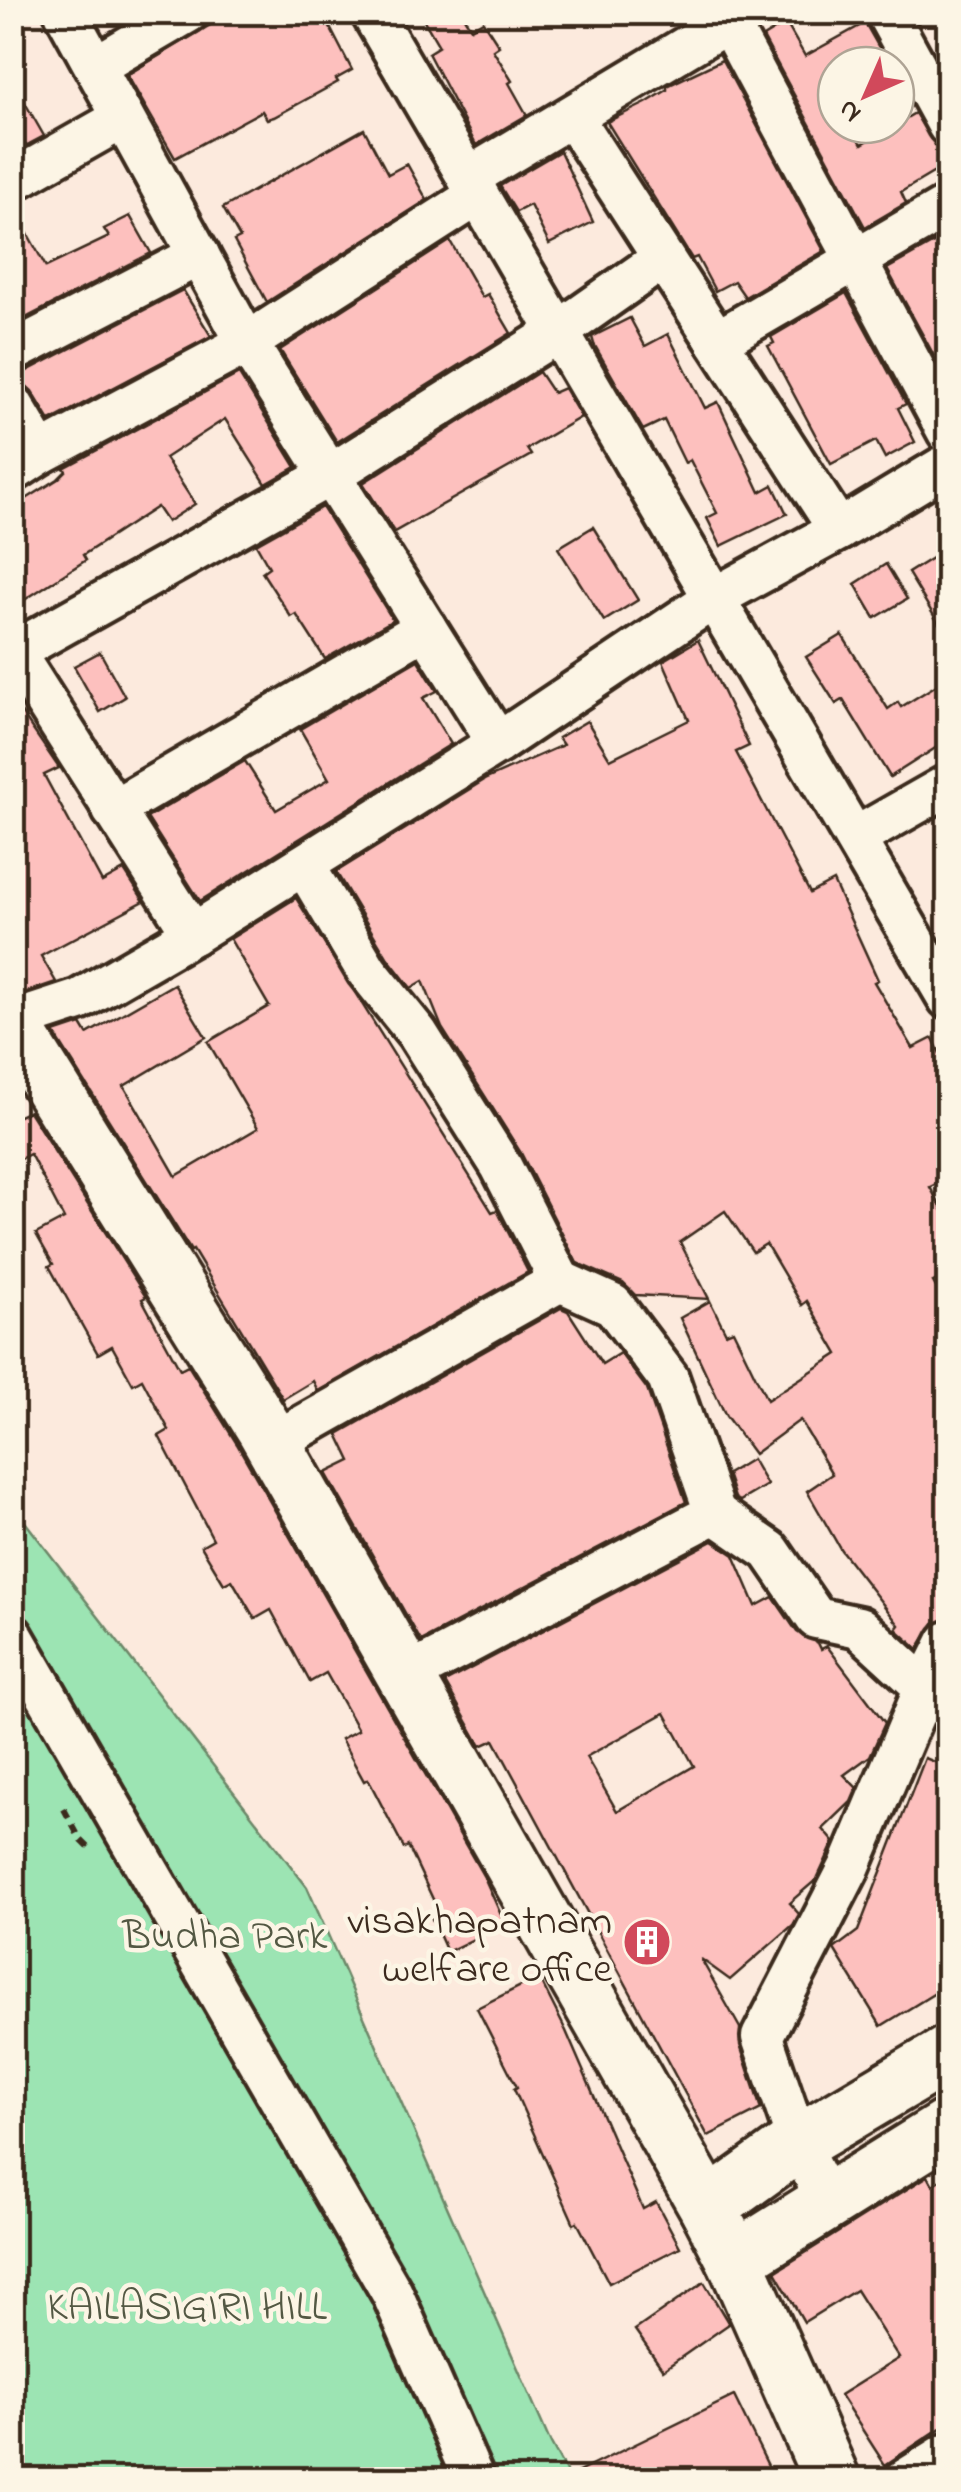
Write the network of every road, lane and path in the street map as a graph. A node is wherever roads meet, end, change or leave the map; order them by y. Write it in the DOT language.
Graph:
graph roads {
  1 [pos="66,12"];
  2 [pos="188,12"];
  3 [pos="371,12"];
  4 [pos="886,12"];
  5 [pos="736,17"];
  6 [pos="96,66"];
  7 [pos="572,117"];
  8 [pos="123,118"];
  9 [pos="948,125"];
  10 [pos="12,181"];
  11 [pos="473,187"];
  12 [pos="948,206"];
  13 [pos="199,256"];
  14 [pos="662,258"];
  15 [pos="856,259"];
  16 [pos="558,332"];
  17 [pos="717,341"];
  18 [pos="247,343"];
  19 [pos="12,352"];
  20 [pos="12,404"];
  21 [pos="948,432"];
  22 [pos="26,462"];
  23 [pos="948,464"];
  24 [pos="330,476"];
  25 [pos="839,530"];
  26 [pos="714,598"];
  27 [pos="426,628"];
  28 [pos="13,651"];
  29 [pos="498,743"];
  30 [pos="948,785"];
  31 [pos="113,810"];
  32 [pos="855,838"];
  33 [pos="304,866"];
  34 [pos="193,934"];
  35 [pos="948,998"];
  36 [pos="12,1023"];
  37 [pos="560,1280"];
  38 [pos="272,1443"];
  39 [pos="715,1513"];
  40 [pos="12,1635"];
  41 [pos="948,1642"];
  42 [pos="406,1676"];
  43 [pos="937,1699"];
  44 [pos="948,2054"];
  45 [pos="948,2128"];
  46 [pos="798,2143"];
  47 [pos="828,2203"];
  48 [pos="708,2208"];
  49 [pos="735,2260"];
  50 [pos="948,2453"];
  51 [pos="474,2480"];
  52 [pos="832,2480"];
  53 [pos="905,2480"];
  1 -- 6 [label="street"];
  2 -- 6 [label="street"];
  3 -- 11 [label="street"];
  4 -- 9 [label="street"];
  5 -- 7 [label="street"];
  5 -- 15 [label="street"];
  6 -- 8 [label="street"];
  7 -- 11 [label="street"];
  7 -- 14 [label="street"];
  8 -- 10 [label="street"];
  8 -- 13 [label="street"];
  11 -- 16 [label="street"];
  11 -- 18 [label="street"];
  12 -- 15 [label="street"];
  13 -- 18 [label="street"];
  13 -- 19 [label="street"];
  14 -- 16 [label="street"];
  14 -- 17 [label="street"];
  15 -- 17 [label="street"];
  15 -- 21 [label="street"];
  16 -- 24 [label="street"];
  16 -- 26 [label="street"];
  17 -- 25 [label="street"];
  18 -- 22 [label="street"];
  18 -- 24 [label="street"];
  20 -- 22 [label="street"];
  23 -- 25 [label="street"];
  24 -- 27 [label="street"];
  24 -- 28 [label="street"];
  25 -- 26 [label="street"];
  26 -- 29 [label="street"];
  26 -- 32 [label="street"];
  27 -- 29 [label="street"];
  27 -- 31 [label="street"];
  28 -- 31 [label="street"];
  29 -- 33 [label="street"];
  30 -- 32 [label="street"];
  31 -- 34 [label="street"];
  32 -- 35 [label="street"];
  33 -- 34 [label="street"];
  33 -- 37 [label="street"];
  34 -- 36 [label="street"];
  36 -- 38 [label="street"];
  37 -- 38 [label="street"];
  37 -- 39 [label="street"];
  38 -- 42 [label="street"];
  39 -- 42 [label="street"];
  39 -- 43 [label="street"];
  40 -- 51 [label="street"];
  41 -- 43 [label="street"];
  42 -- 48 [label="street"];
  43 -- 46 [label="street"];
  44 -- 46 [label="street"];
  45 -- 47 [label="street"];
  46 -- 47 [label="street"];
  46 -- 48 [label="street"];
  47 -- 49 [label="street"];
  48 -- 49 [label="street"];
  49 -- 52 [label="street"];
  50 -- 53 [label="street"];
}
